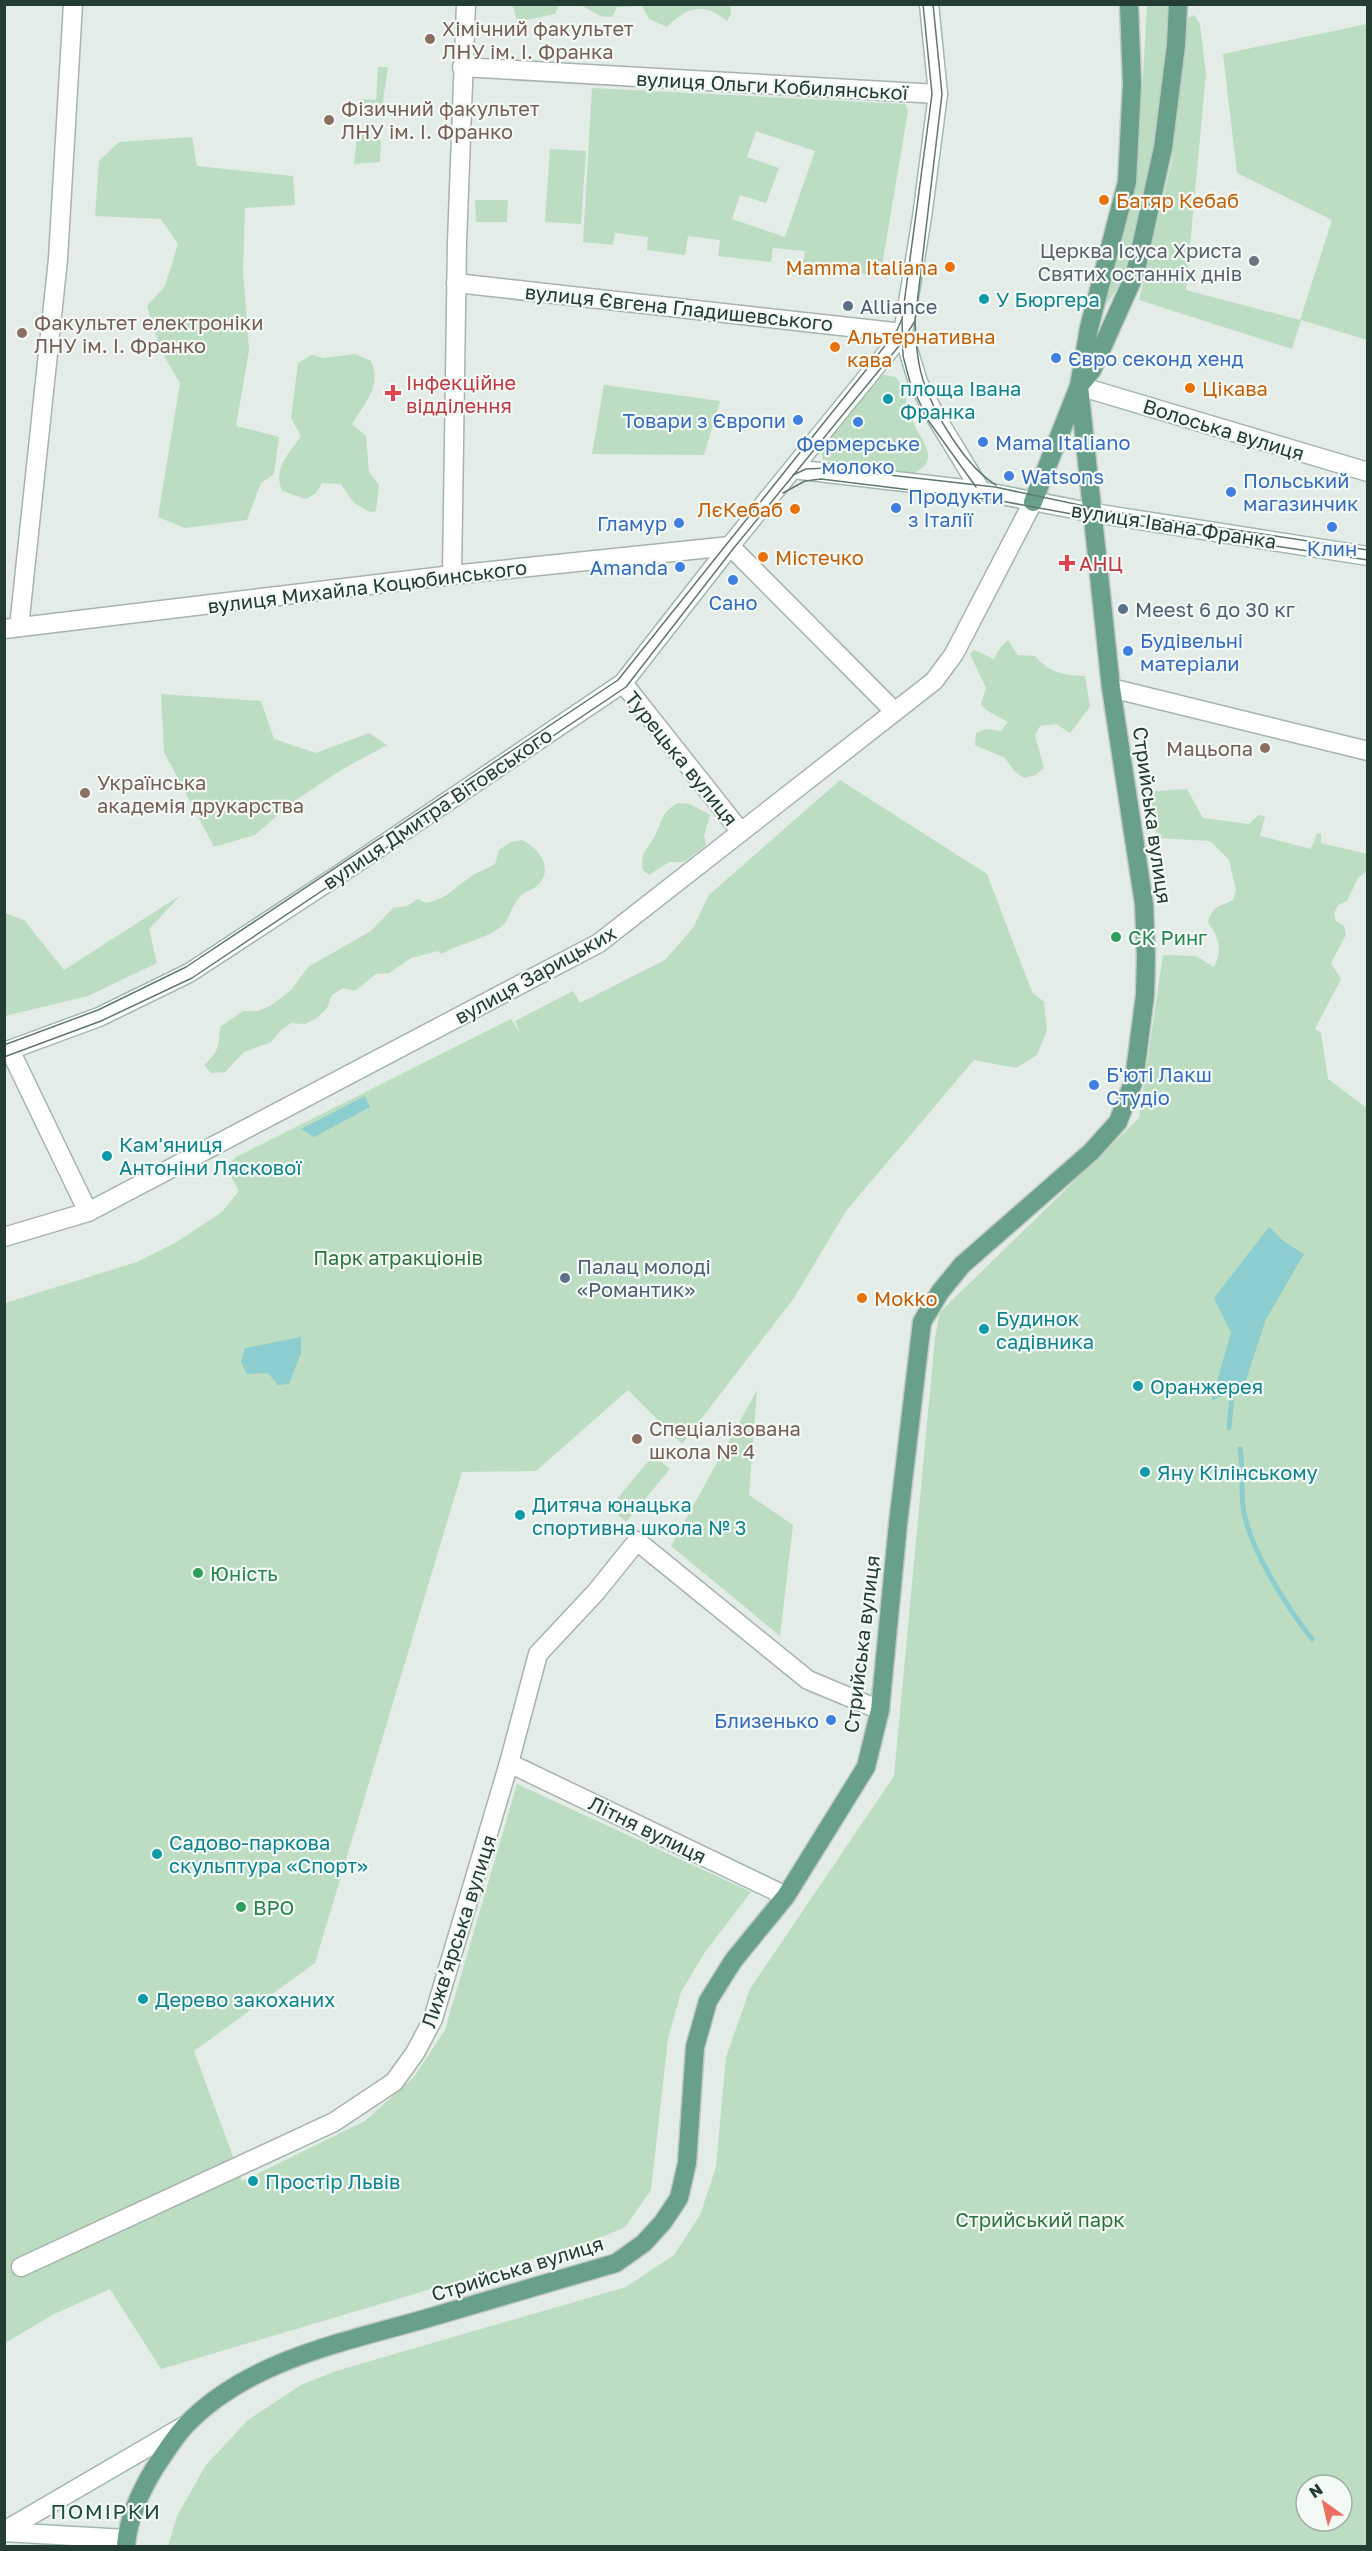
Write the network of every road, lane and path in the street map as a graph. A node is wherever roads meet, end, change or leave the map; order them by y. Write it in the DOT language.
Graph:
graph roads {
  1 [pos="74,4"];
  2 [pos="466,4"];
  3 [pos="929,4"];
  4 [pos="1129,4"];
  5 [pos="1178,4"];
  6 [pos="462,67"];
  7 [pos="938,94"];
  8 [pos="456,283"];
  9 [pos="903,333"];
  10 [pos="1079,386"];
  11 [pos="793,469"];
  12 [pos="1368,472"];
  13 [pos="981,491"];
  14 [pos="1033,502"];
  15 [pos="1094,513"];
  16 [pos="730,546"];
  17 [pos="1368,556"];
  18 [pos="452,575"];
  19 [pos="12,628"];
  20 [pos="623,683"];
  21 [pos="1111,688"];
  22 [pos="894,711"];
  23 [pos="1368,752"];
  24 [pos="741,832"];
  25 [pos="7,1051"];
  26 [pos="88,1212"];
  27 [pos="4,1237"];
  28 [pos="880,1710"];
  29 [pos="509,1763"];
  30 [pos="786,1896"];
  31 [pos="21,2267"];
  32 [pos="184,2426"];
  33 [pos="4,2532"];
  34 [pos="126,2543"];
  1 -- 19 [label="street"];
  2 -- 6 [label="street"];
  3 -- 7 [label="street"];
  4 -- 10 [label="main road"];
  5 -- 10 [label="main road"];
  6 -- 7 [label="street, вулиця Ольги Кобилянської"];
  6 -- 8 [label="street"];
  7 -- 9 [label="street"];
  8 -- 9 [label="street, вулиця Євгена Гладишевського"];
  8 -- 18 [label="street"];
  9 -- 11 [label="street"];
  9 -- 13 [label="street"];
  10 -- 12 [label="street, Волоська вулиця"];
  10 -- 14 [label="main road"];
  10 -- 15 [label="main road, Стрийська вулиця"];
  11 -- 13 [label="street"];
  11 -- 16 [label="street, вулиця Дмитра Вітовського"];
  13 -- 14 [label="street, вулиця Івана Франка"];
  14 -- 15 [label="street, вулиця Івана Франка"];
  14 -- 22 [label="street, вулиця Зарицьких"];
  15 -- 17 [label="street, вулиця Івана Франка"];
  15 -- 21 [label="main road, Стрийська вулиця"];
  16 -- 18 [label="street, вулиця Михайла Коцюбинського"];
  16 -- 20 [label="street, вулиця Дмитра Вітовського"];
  16 -- 22 [label="street"];
  18 -- 19 [label="street, вулиця Михайла Коцюбинського"];
  20 -- 24 [label="street, Турецька вулиця"];
  20 -- 25 [label="street, вулиця Дмитра Вітовського"];
  21 -- 23 [label="street"];
  21 -- 28 [label="main road, Стрийська вулиця"];
  22 -- 24 [label="street, вулиця Зарицьких"];
  24 -- 26 [label="street, вулиця Зарицьких"];
  25 -- 26 [label="street"];
  26 -- 27 [label="street, вулиця Зарицьких"];
  28 -- 29 [label="street, Лижвʼярська вулиця"];
  28 -- 30 [label="main road, Стрийська вулиця"];
  29 -- 30 [label="street, Літня вулиця"];
  29 -- 31 [label="street, Лижвʼярська вулиця"];
  30 -- 32 [label="main road, Стрийська вулиця"];
  32 -- 33 [label="street"];
  32 -- 34 [label="main road, Стрийська вулиця"];
  33 -- 34 [label="street"];
}
